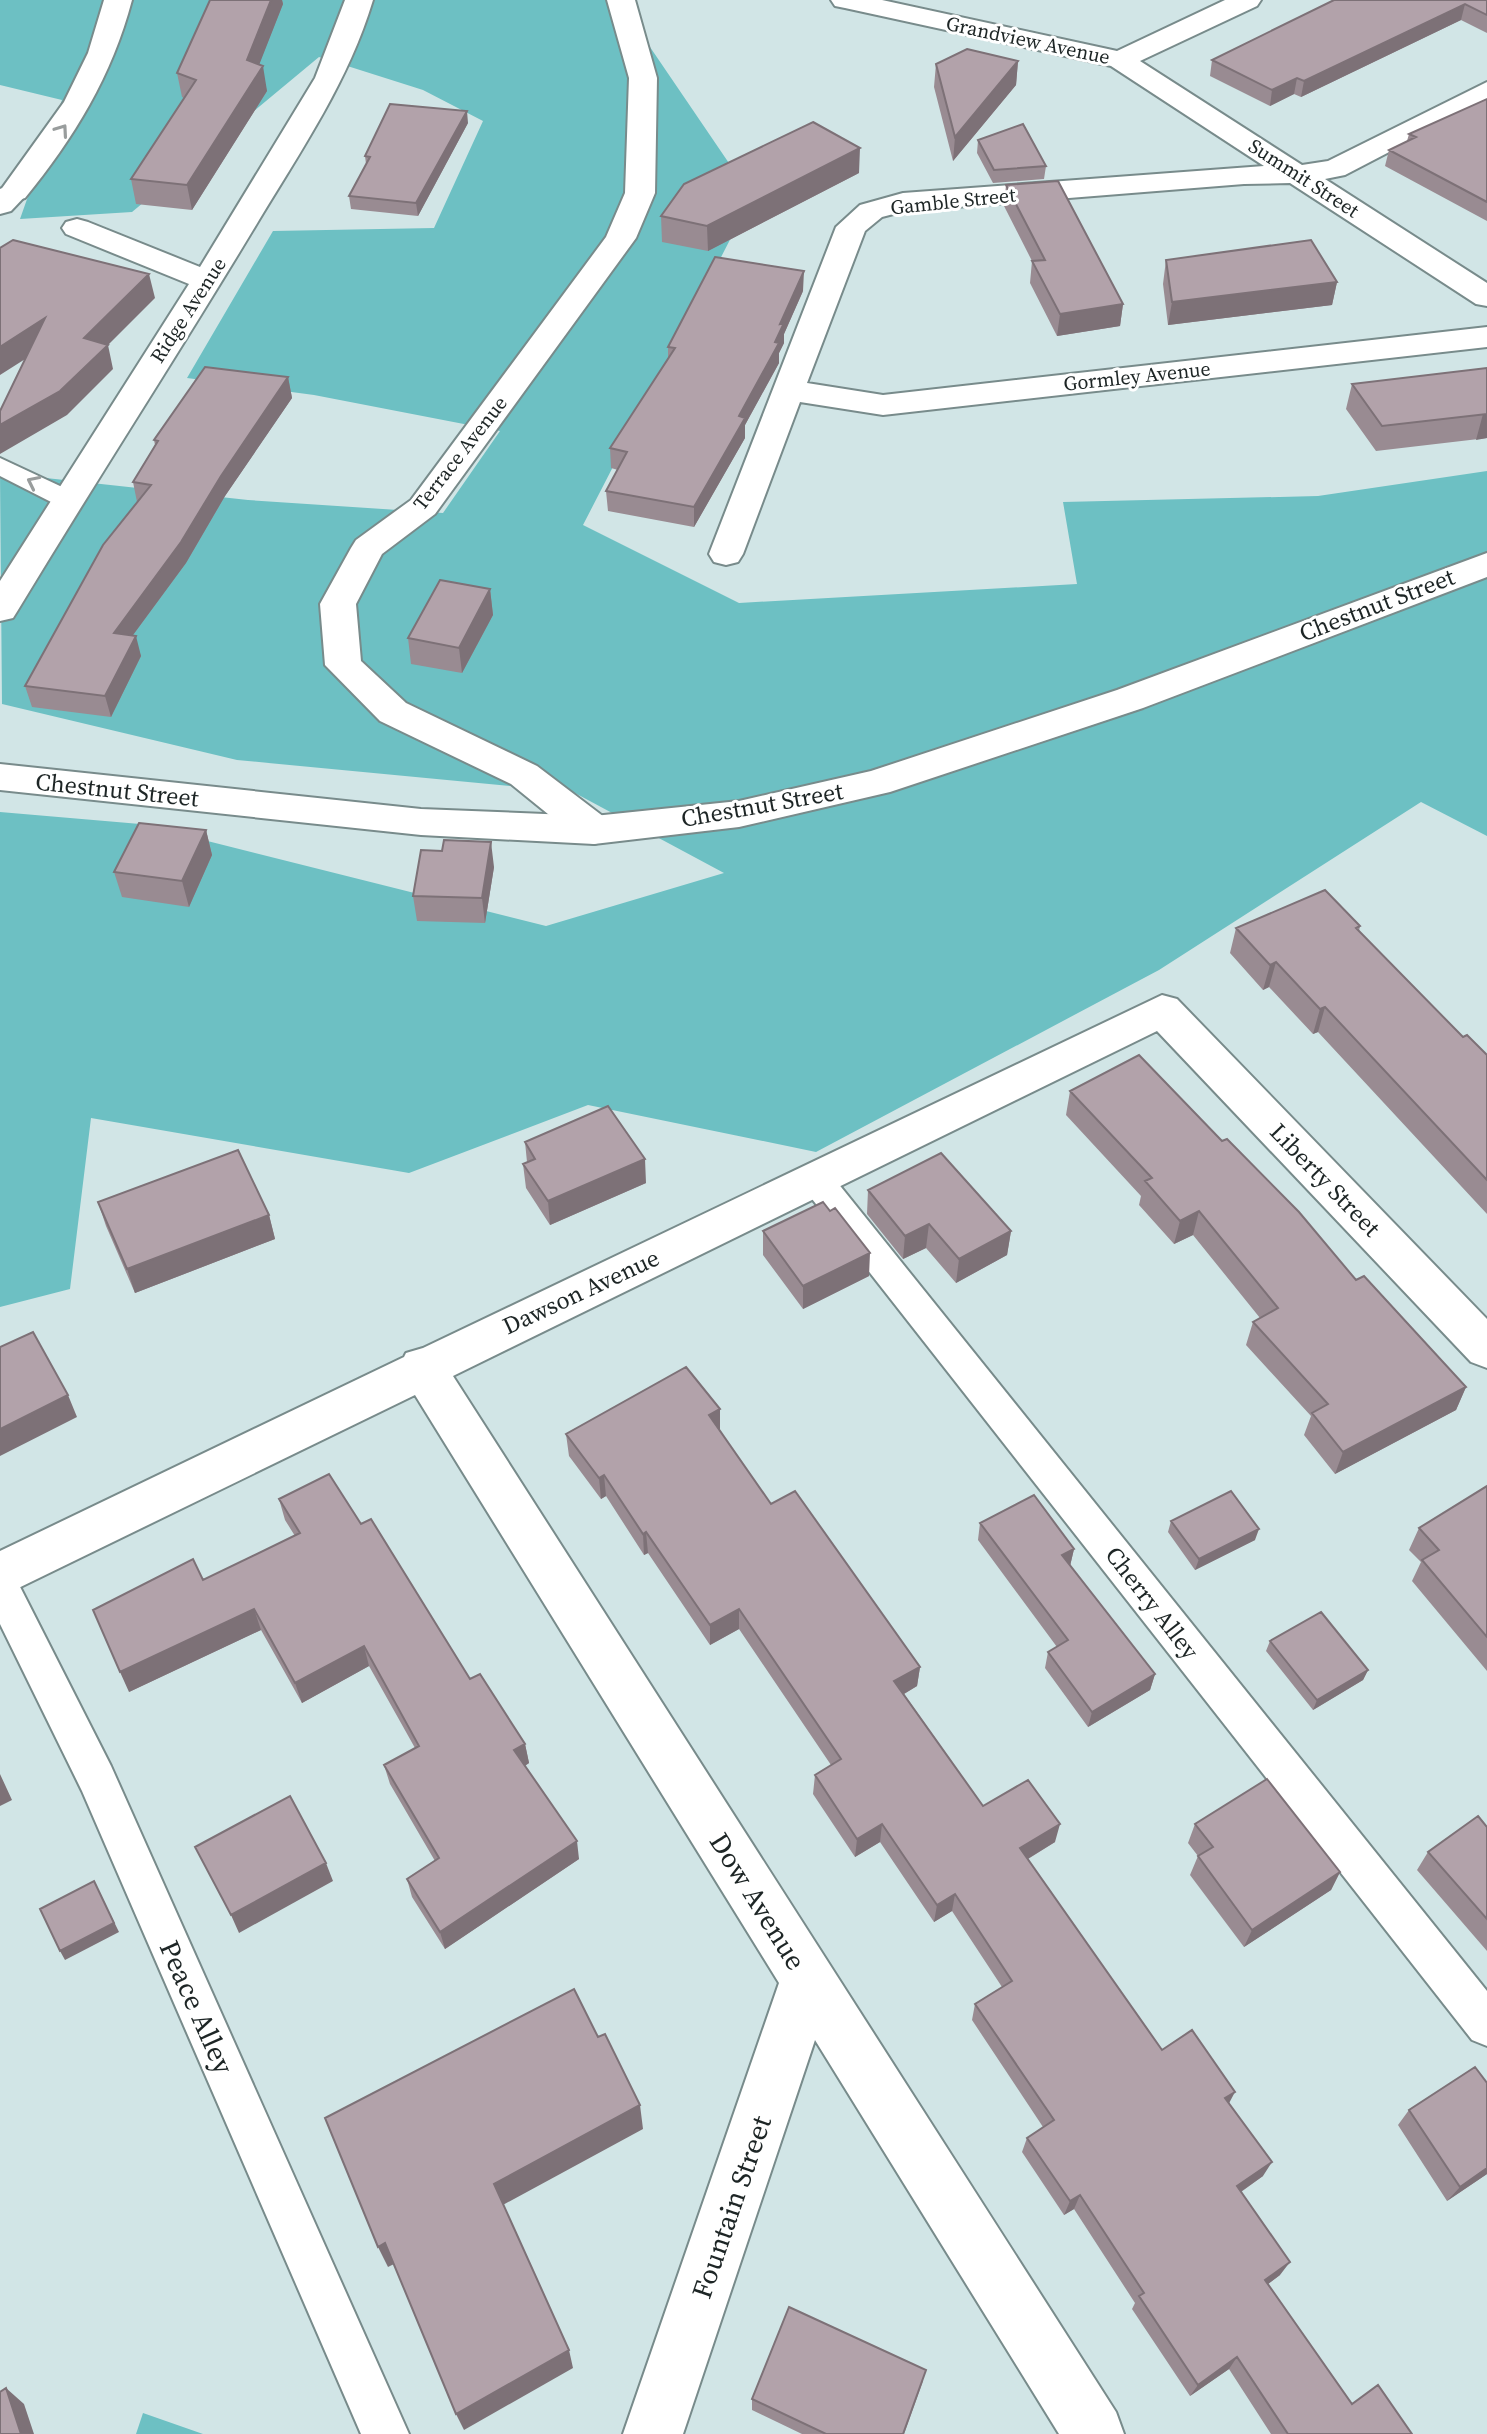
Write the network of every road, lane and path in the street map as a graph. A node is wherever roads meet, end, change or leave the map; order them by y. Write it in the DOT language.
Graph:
graph roads {
  1 [pos="118,0"];
  2 [pos="359,0"];
  3 [pos="621,0"];
  4 [pos="845,0"];
  5 [pos="1247,0"];
  6 [pos="1120,60"];
  7 [pos="1487,90"];
  8 [pos="1298,174"];
  9 [pos="5,194"];
  10 [pos="77,228"];
  11 [pos="208,281"];
  12 [pos="1487,297"];
  13 [pos="1487,337"];
  14 [pos="787,390"];
  15 [pos="0,466"];
  16 [pos="66,499"];
  17 [pos="726,554"];
  18 [pos="1487,564"];
  19 [pos="0,610"];
  20 [pos="0,777"];
  21 [pos="594,830"];
  22 [pos="1162,1010"];
  23 [pos="817,1181"];
  24 [pos="1487,1349"];
  25 [pos="422,1367"];
  26 [pos="0,1575"];
  27 [pos="0,1585"];
  28 [pos="808,1979"];
  29 [pos="1487,2025"];
  30 [pos="385,2434"];
  31 [pos="653,2434"];
  32 [pos="1094,2434"];
  9 -- 1 [label="main road, one-way"];
  2 -- 11 [label="main road, Ridge Avenue"];
  3 -- 21 [label="main road, Terrace Avenue"];
  4 -- 6 [label="main road, Grandview Avenue"];
  5 -- 6 [label="main road, Grandview Avenue"];
  6 -- 8 [label="main road, Summit Street"];
  7 -- 8 [label="main road, Gamble Street"];
  8 -- 12 [label="main road, Summit Street"];
  8 -- 14 [label="main road, Gamble Street"];
  10 -- 11 [label="main road"];
  11 -- 16 [label="main road, Ridge Avenue"];
  13 -- 14 [label="main road, Gormley Avenue"];
  14 -- 17 [label="main road, Gamble Street"];
  16 -- 15 [label="lane, one-way"];
  16 -- 19 [label="main road, Ridge Avenue"];
  18 -- 21 [label="main road, Chestnut Street"];
  20 -- 21 [label="main road, Chestnut Street"];
  22 -- 23 [label="main road, Dawson Avenue"];
  22 -- 24 [label="main road, Liberty Street"];
  23 -- 25 [label="main road, Dawson Avenue"];
  23 -- 29 [label="lane, Cherry Alley"];
  25 -- 26 [label="main road, Dawson Avenue"];
  25 -- 28 [label="main road, Dow Avenue"];
  27 -- 30 [label="lane, Peace Alley"];
  28 -- 31 [label="main road, Fountain Street"];
  28 -- 32 [label="main road, Dow Avenue"];
}
